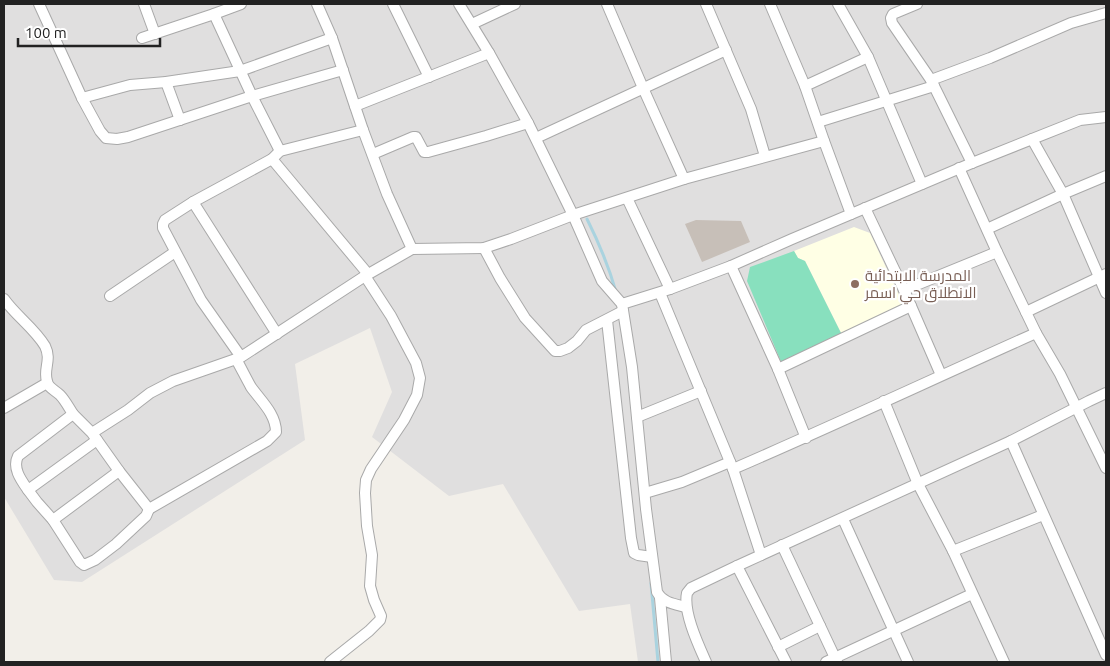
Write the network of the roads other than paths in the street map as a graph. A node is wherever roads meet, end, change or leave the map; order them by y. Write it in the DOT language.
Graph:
graph roads {
  1 [pos="41,4"];
  2 [pos="144,4"];
  3 [pos="241,4"];
  4 [pos="317,4"];
  5 [pos="394,4"];
  6 [pos="459,4"];
  7 [pos="515,4"];
  8 [pos="706,4"];
  9 [pos="770,4"];
  10 [pos="838,4"];
  11 [pos="917,4"];
  12 [pos="610,5"];
  13 [pos="218,10"];
  14 [pos="1106,12"];
  15 [pos="472,24"];
  16 [pos="155,34"];
  17 [pos="142,38"];
  18 [pos="332,38"];
  19 [pos="726,50"];
  20 [pos="489,53"];
  21 [pos="868,57"];
  22 [pos="343,70"];
  23 [pos="240,71"];
  24 [pos="429,77"];
  25 [pos="166,82"];
  26 [pos="933,83"];
  27 [pos="806,86"];
  28 [pos="643,88"];
  29 [pos="252,96"];
  30 [pos="82,98"];
  31 [pos="887,100"];
  32 [pos="355,106"];
  33 [pos="1106,117"];
  34 [pos="180,120"];
  35 [pos="818,122"];
  36 [pos="528,123"];
  37 [pos="363,130"];
  38 [pos="536,138"];
  39 [pos="1032,139"];
  40 [pos="824,141"];
  41 [pos="373,154"];
  42 [pos="276,155"];
  43 [pos="764,156"];
  44 [pos="972,163"];
  45 [pos="959,168"];
  46 [pos="1106,176"];
  47 [pos="684,178"];
  48 [pos="922,184"];
  49 [pos="1063,194"];
  50 [pos="627,198"];
  51 [pos="193,202"];
  52 [pos="865,208"];
  53 [pos="573,214"];
  54 [pos="851,214"];
  55 [pos="987,229"];
  56 [pos="484,248"];
  57 [pos="412,250"];
  58 [pos="176,252"];
  59 [pos="997,252"];
  60 [pos="731,266"];
  61 [pos="366,275"];
  62 [pos="1102,276"];
  63 [pos="904,290"];
  64 [pos="665,291"];
  65 [pos="1106,293"];
  66 [pos="110,296"];
  67 [pos="4,299"];
  68 [pos="911,306"];
  69 [pos="622,308"];
  70 [pos="1026,312"];
  71 [pos="607,320"];
  72 [pos="1036,333"];
  73 [pos="277,334"];
  74 [pos="238,358"];
  75 [pos="778,369"];
  76 [pos="941,375"];
  77 [pos="47,383"];
  78 [pos="701,391"];
  79 [pos="1106,393"];
  80 [pos="884,401"];
  81 [pos="4,408"];
  82 [pos="1076,408"];
  83 [pos="73,414"];
  84 [pos="637,417"];
  85 [pos="94,437"];
  86 [pos="806,438"];
  87 [pos="1011,441"];
  88 [pos="732,466"];
  89 [pos="1106,468"];
  90 [pos="119,471"];
  91 [pos="918,484"];
  92 [pos="28,490"];
  93 [pos="645,493"];
  94 [pos="149,510"];
  95 [pos="1043,515"];
  96 [pos="843,519"];
  97 [pos="53,520"];
  98 [pos="782,545"];
  99 [pos="953,551"];
  100 [pos="761,555"];
  101 [pos="652,557"];
  102 [pos="737,566"];
  103 [pos="972,594"];
  104 [pos="660,598"];
  105 [pos="686,607"];
  106 [pos="820,626"];
  107 [pos="893,630"];
  108 [pos="778,647"];
  109 [pos="1106,656"];
  110 [pos="833,661"];
  111 [pos="330,662"];
  112 [pos="666,662"];
  113 [pos="706,662"];
  114 [pos="786,662"];
  115 [pos="908,662"];
  116 [pos="1004,662"];
  1 -- 30 [label="street"];
  2 -- 16 [label="street"];
  3 -- 13 [label="street"];
  4 -- 18 [label="street"];
  5 -- 24 [label="street"];
  6 -- 15 [label="street"];
  7 -- 15 [label="street"];
  8 -- 19 [label="street"];
  9 -- 27 [label="street"];
  10 -- 21 [label="street"];
  11 -- 26 [label="street"];
  12 -- 28 [label="street"];
  13 -- 16 [label="street"];
  13 -- 23 [label="street"];
  14 -- 26 [label="street"];
  15 -- 20 [label="street"];
  16 -- 17 [label="street"];
  18 -- 22 [label="street"];
  18 -- 23 [label="street"];
  19 -- 28 [label="street"];
  19 -- 43 [label="street"];
  20 -- 24 [label="street"];
  20 -- 36 [label="street"];
  21 -- 27 [label="street"];
  21 -- 31 [label="street"];
  22 -- 29 [label="street"];
  22 -- 32 [label="street"];
  23 -- 25 [label="street"];
  23 -- 29 [label="street"];
  24 -- 32 [label="street"];
  25 -- 30 [label="street"];
  25 -- 34 [label="street"];
  26 -- 31 [label="street"];
  26 -- 44 [label="street"];
  27 -- 35 [label="street"];
  28 -- 38 [label="street"];
  28 -- 47 [label="street"];
  29 -- 34 [label="street"];
  29 -- 42 [label="street"];
  30 -- 34 [label="street"];
  31 -- 35 [label="street"];
  31 -- 48 [label="street"];
  32 -- 37 [label="street"];
  33 -- 39 [label="street"];
  35 -- 40 [label="street"];
  36 -- 38 [label="street"];
  36 -- 41 [label="street"];
  37 -- 41 [label="street"];
  37 -- 42 [label="street"];
  38 -- 53 [label="street"];
  39 -- 44 [label="street"];
  39 -- 49 [label="street"];
  40 -- 43 [label="street"];
  40 -- 54 [label="street"];
  41 -- 57 [label="street"];
  42 -- 51 [label="street"];
  42 -- 61 [label="street"];
  43 -- 47 [label="street"];
  44 -- 45 [label="street"];
  45 -- 48 [label="street"];
  45 -- 55 [label="street"];
  46 -- 49 [label="street"];
  47 -- 50 [label="street"];
  48 -- 52 [label="street"];
  49 -- 55 [label="street"];
  49 -- 62 [label="street"];
  50 -- 53 [label="street"];
  50 -- 64 [label="street"];
  51 -- 58 [label="street"];
  51 -- 73 [label="street"];
  52 -- 54 [label="street"];
  52 -- 63 [label="street"];
  53 -- 56 [label="street"];
  53 -- 69 [label="street"];
  54 -- 60 [label="street"];
  55 -- 59 [label="street"];
  56 -- 57 [label="street"];
  56 -- 71 [label="street"];
  57 -- 61 [label="street"];
  58 -- 66 [label="street"];
  58 -- 74 [label="street"];
  59 -- 63 [label="street"];
  59 -- 70 [label="street"];
  60 -- 64 [label="street"];
  60 -- 75 [label="street"];
  61 -- 73 [label="street"];
  61 -- 111 [label="street"];
  62 -- 65 [label="street"];
  62 -- 70 [label="street"];
  63 -- 68 [label="street"];
  64 -- 69 [label="street"];
  64 -- 78 [label="street"];
  67 -- 77 [label="street"];
  68 -- 75 [label="street"];
  68 -- 76 [label="street"];
  69 -- 71 [label="street"];
  69 -- 84 [label="street"];
  70 -- 72 [label="street"];
  71 -- 101 [label="street"];
  72 -- 76 [label="street"];
  72 -- 82 [label="street"];
  73 -- 74 [label="street"];
  74 -- 85 [label="street"];
  74 -- 94 [label="street"];
  75 -- 86 [label="street"];
  76 -- 80 [label="street"];
  77 -- 81 [label="street"];
  77 -- 83 [label="street"];
  78 -- 84 [label="street"];
  78 -- 88 [label="street"];
  79 -- 82 [label="street"];
  80 -- 86 [label="street"];
  80 -- 91 [label="street"];
  82 -- 87 [label="street"];
  82 -- 89 [label="street"];
  83 -- 85 [label="street"];
  83 -- 92 [label="street"];
  84 -- 93 [label="street"];
  85 -- 90 [label="street"];
  85 -- 92 [label="street"];
  86 -- 88 [label="street"];
  87 -- 91 [label="street"];
  87 -- 95 [label="street"];
  88 -- 93 [label="street"];
  88 -- 100 [label="street"];
  90 -- 94 [label="street"];
  90 -- 97 [label="street"];
  91 -- 96 [label="street"];
  91 -- 99 [label="street"];
  92 -- 97 [label="street"];
  93 -- 101 [label="street"];
  94 -- 97 [label="street"];
  95 -- 99 [label="street"];
  95 -- 109 [label="street"];
  96 -- 98 [label="street"];
  96 -- 107 [label="street"];
  98 -- 100 [label="street"];
  98 -- 106 [label="street"];
  99 -- 103 [label="street"];
  100 -- 102 [label="street"];
  101 -- 104 [label="street"];
  102 -- 105 [label="street"];
  102 -- 108 [label="street"];
  103 -- 107 [label="street"];
  103 -- 116 [label="street"];
  104 -- 105 [label="street"];
  104 -- 112 [label="street"];
  105 -- 113 [label="street"];
  106 -- 108 [label="street"];
  106 -- 110 [label="street"];
  107 -- 110 [label="street"];
  107 -- 115 [label="street"];
  108 -- 114 [label="street"];
}
